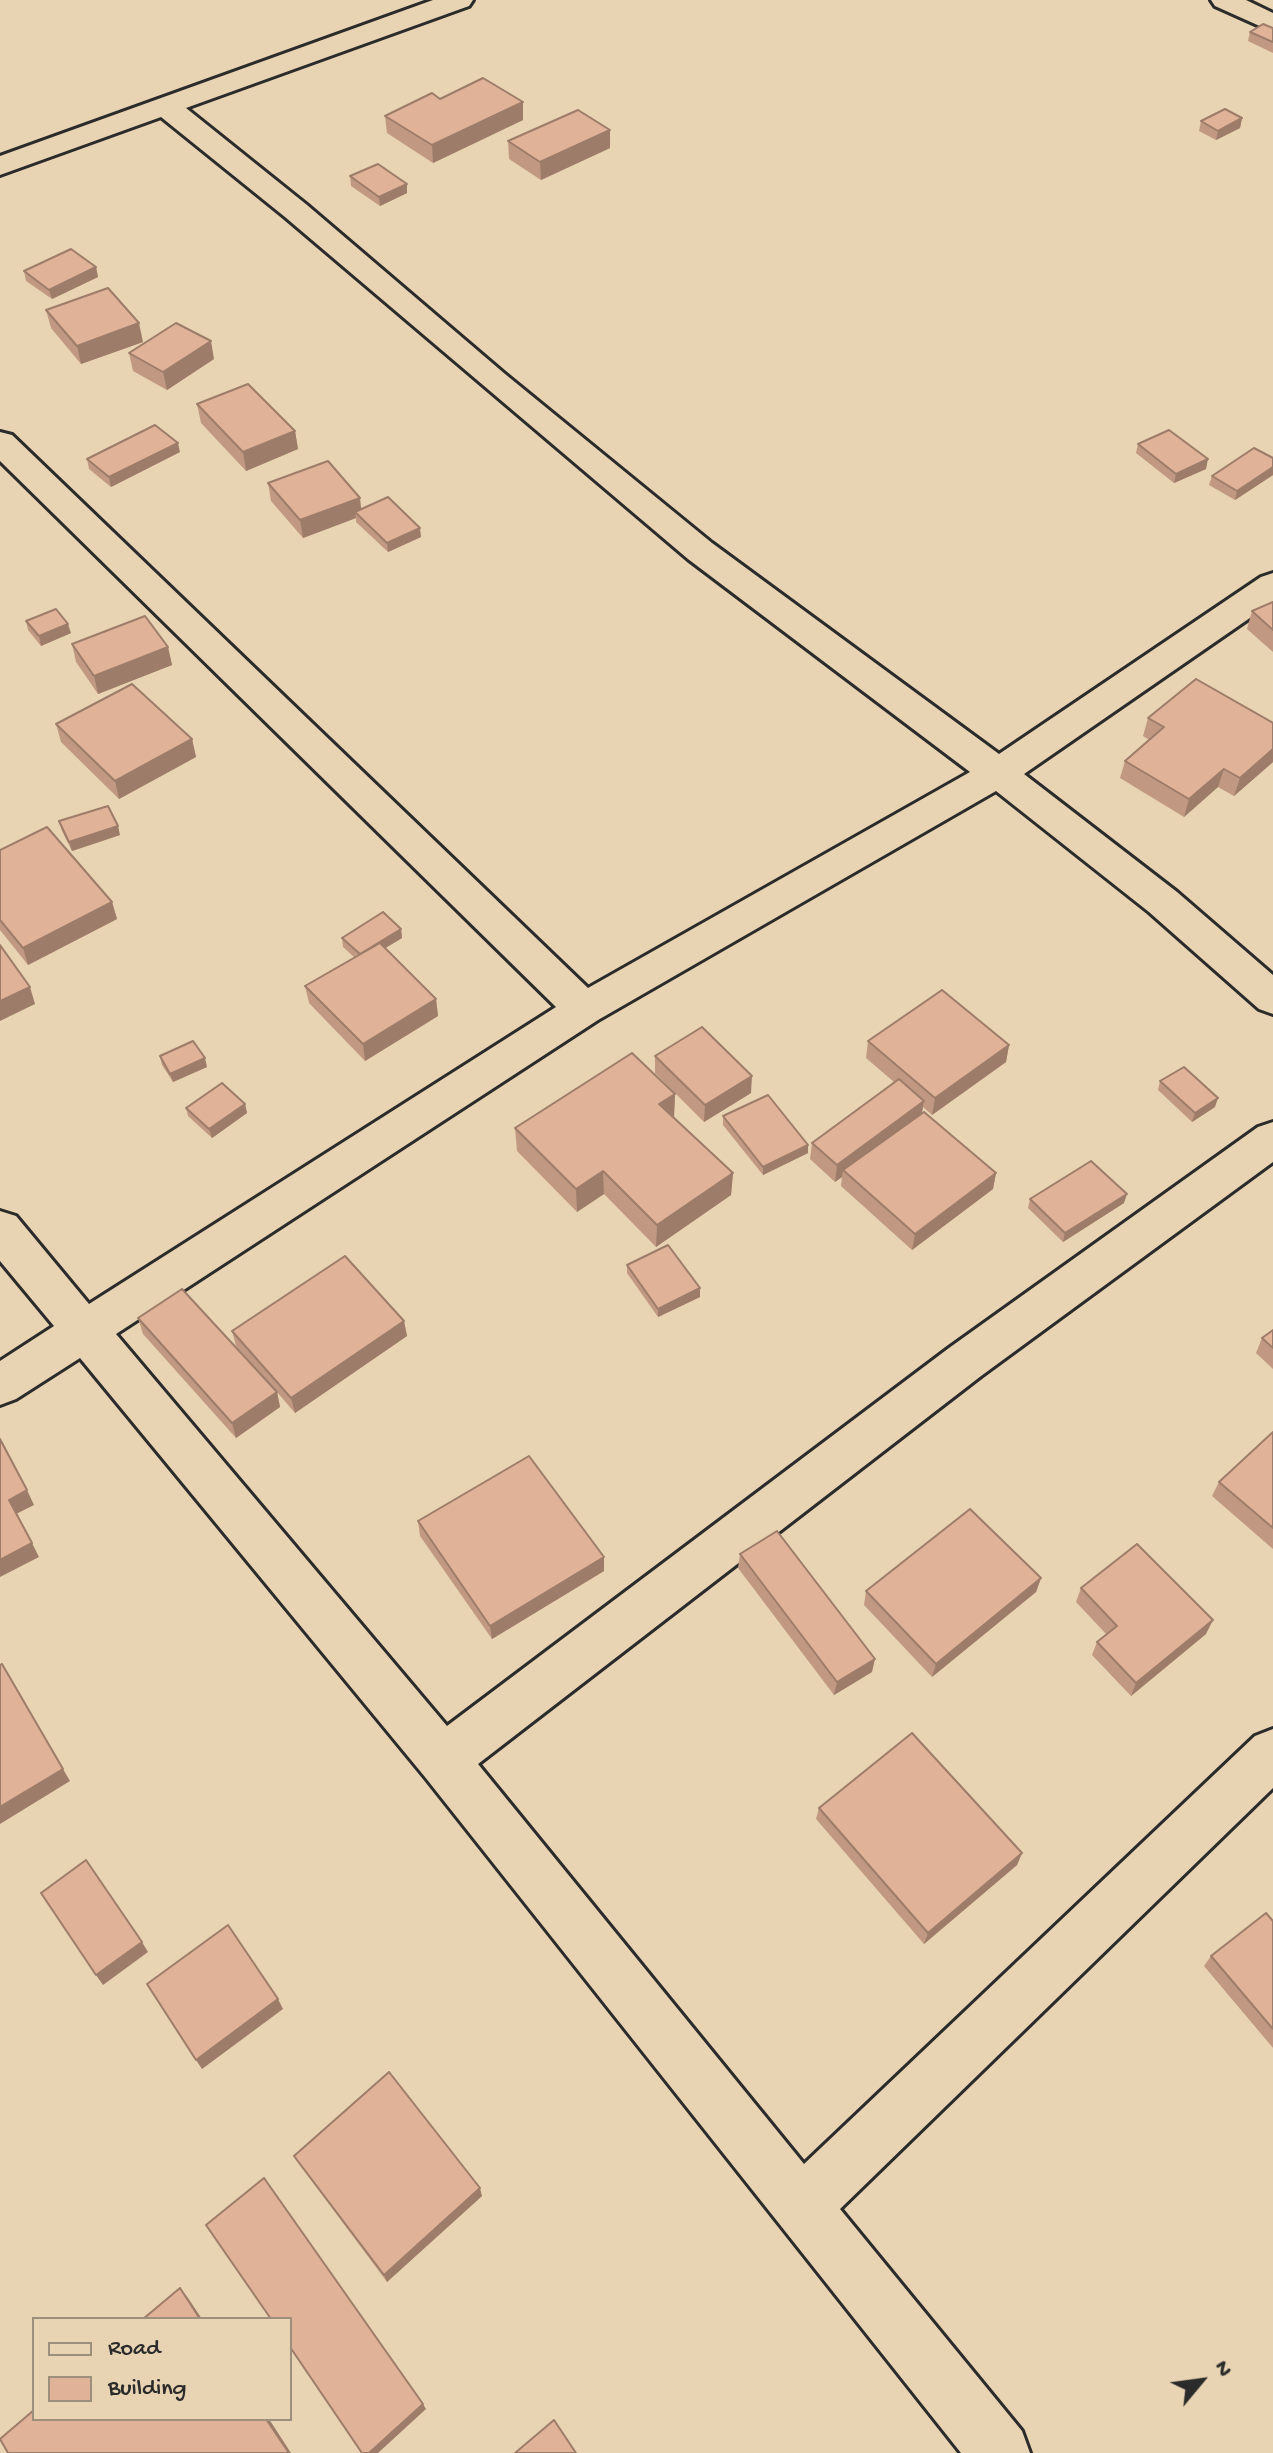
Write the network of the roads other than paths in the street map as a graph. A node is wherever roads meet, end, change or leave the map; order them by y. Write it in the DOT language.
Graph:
graph roads {
  1 [pos="459,0"];
  2 [pos="1225,0"];
  3 [pos="1273,24"];
  4 [pos="165,106"];
  5 [pos="0,166"];
  6 [pos="0,442"];
  7 [pos="1273,585"];
  8 [pos="998,773"];
  9 [pos="1273,998"];
  10 [pos="584,1009"];
  11 [pos="1273,1139"];
  12 [pos="0,1229"];
  13 [pos="83,1330"];
  14 [pos="0,1385"];
  15 [pos="1273,1753"];
  16 [pos="443,1760"];
  17 [pos="802,2206"];
  18 [pos="1000,2453"];
  1 -- 4 [label="street"];
  2 -- 3 [label="street"];
  4 -- 5 [label="street"];
  4 -- 8 [label="street"];
  6 -- 10 [label="street"];
  7 -- 8 [label="street"];
  8 -- 9 [label="street"];
  8 -- 10 [label="street"];
  10 -- 13 [label="street"];
  11 -- 16 [label="street"];
  12 -- 13 [label="street"];
  13 -- 14 [label="street"];
  13 -- 16 [label="street"];
  15 -- 17 [label="street"];
  16 -- 17 [label="street"];
  17 -- 18 [label="street"];
}
